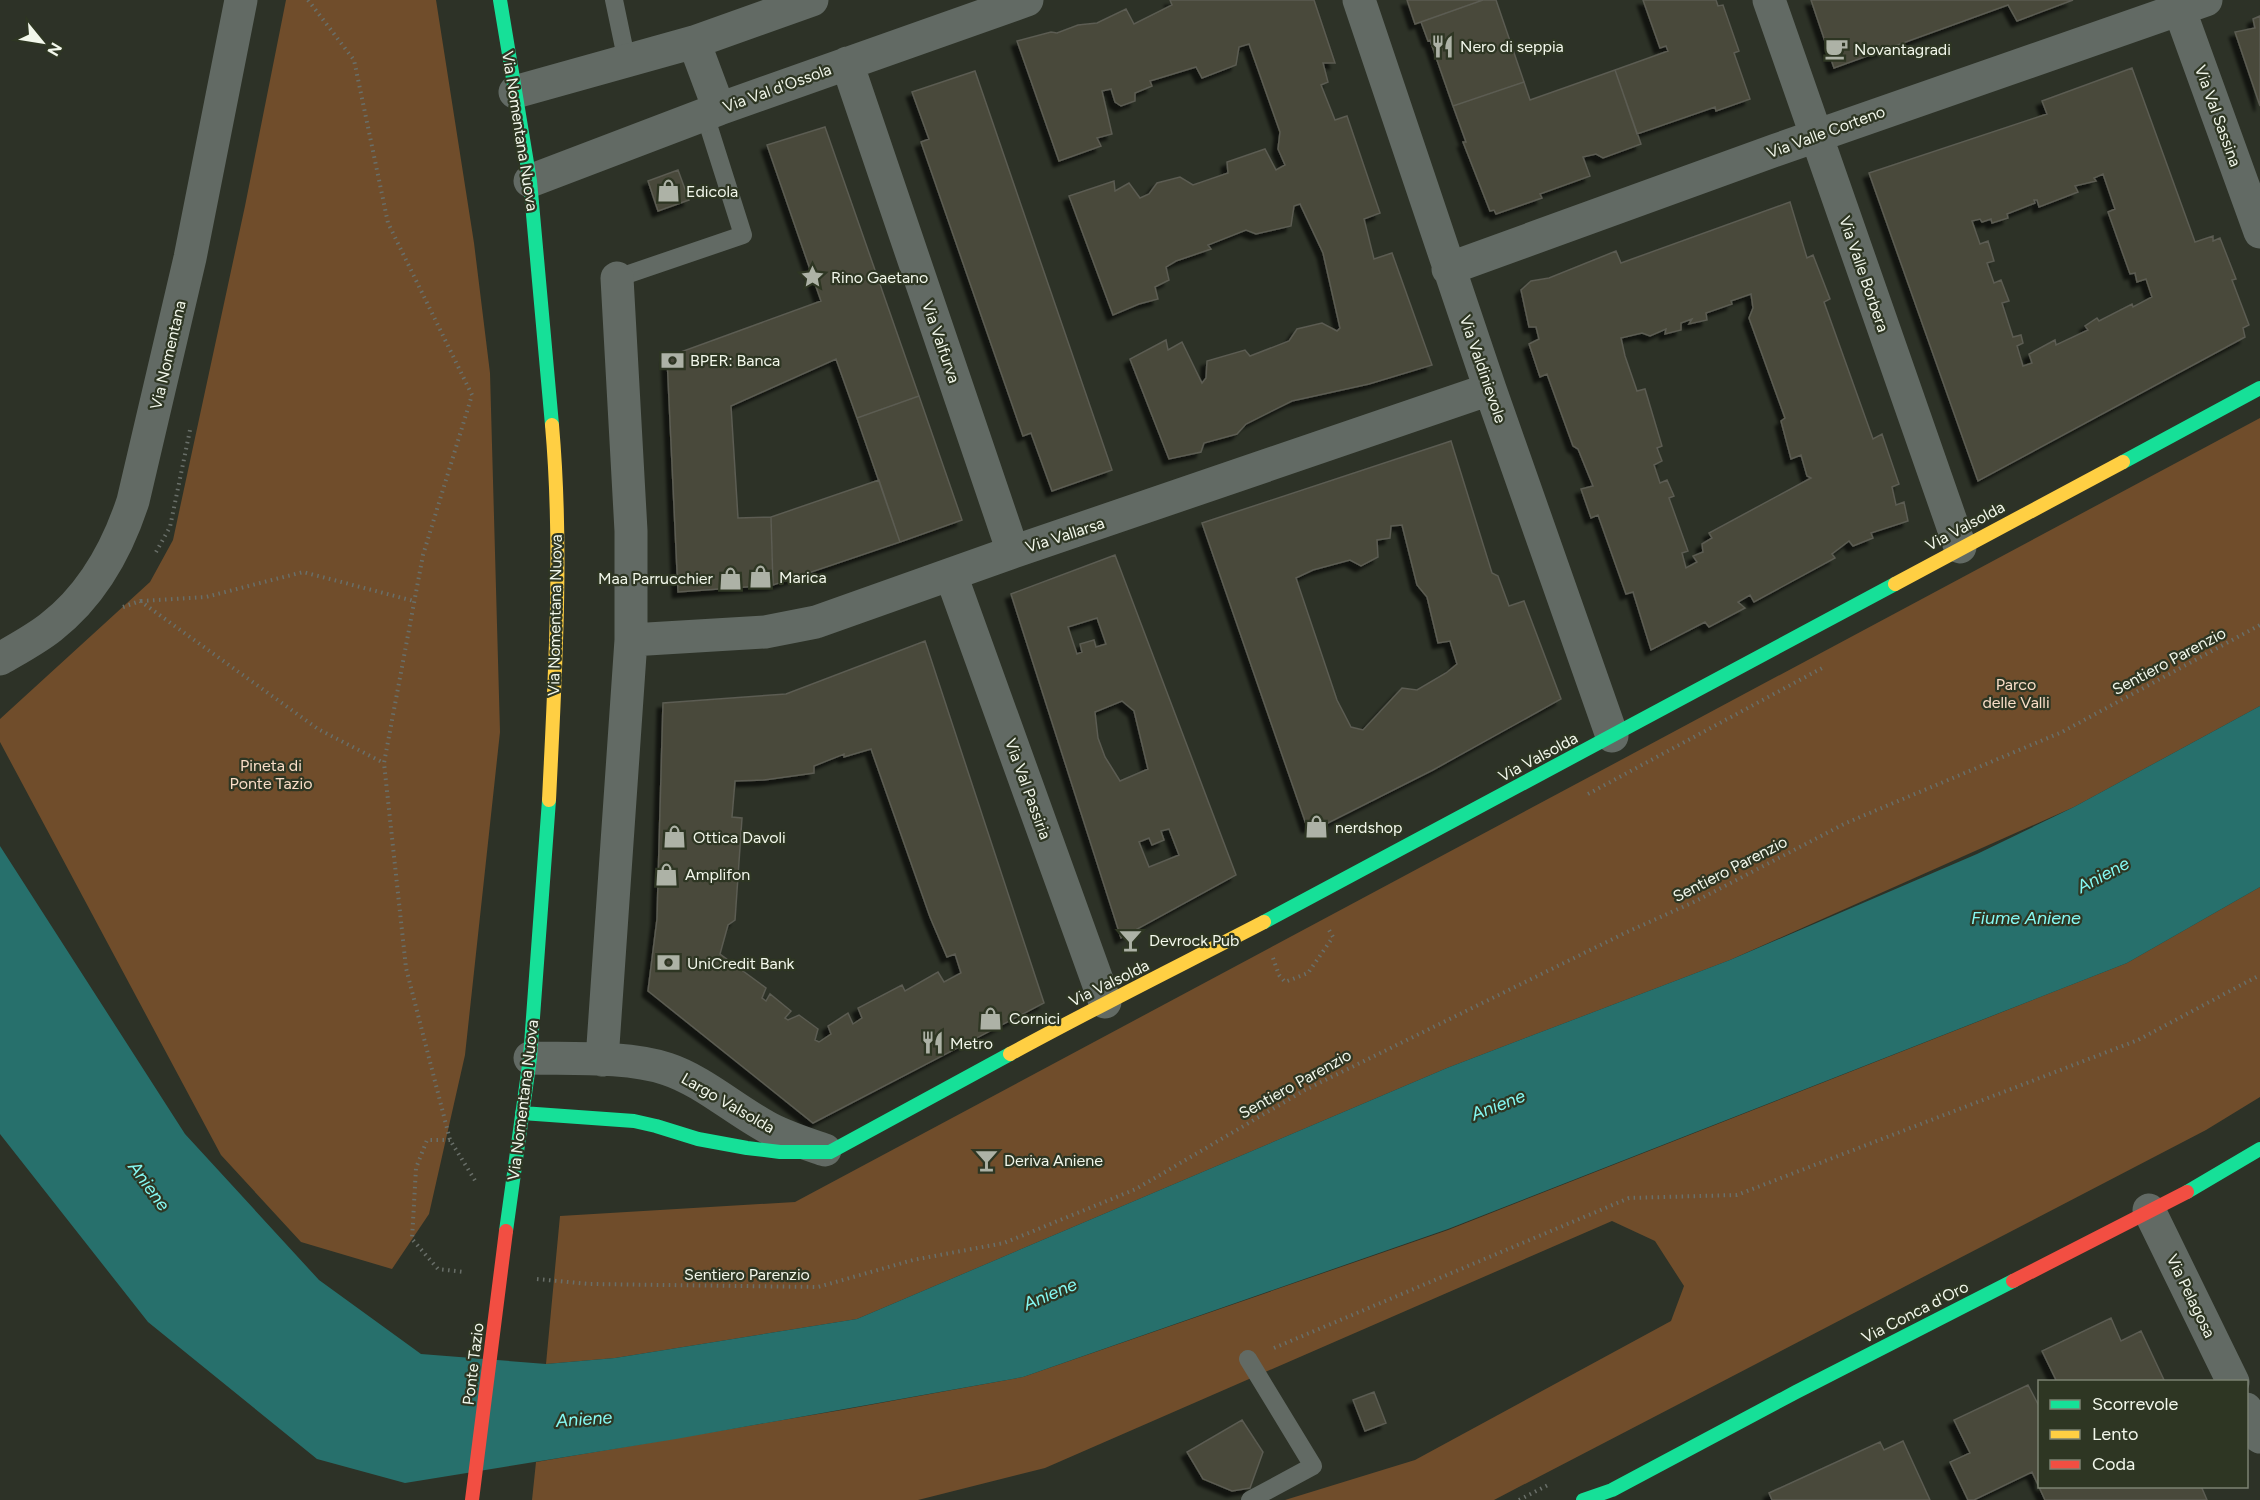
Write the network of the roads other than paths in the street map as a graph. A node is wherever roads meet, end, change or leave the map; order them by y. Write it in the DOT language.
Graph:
graph roads {
  1 [pos="241,0"];
  2 [pos="500,0"];
  3 [pos="614,0"];
  4 [pos="812,0"];
  5 [pos="1027,0"];
  6 [pos="1359,0"];
  7 [pos="1769,0"];
  8 [pos="2187,3"];
  9 [pos="694,42"];
  10 [pos="627,62"];
  11 [pos="847,63"];
  12 [pos="515,92"];
  13 [pos="712,112"];
  14 [pos="1816,136"];
  15 [pos="530,181"];
  16 [pos="2260,232"];
  17 [pos="1448,269"];
  18 [pos="617,278"];
  19 [pos="2260,388"];
  20 [pos="1490,389"];
  21 [pos="1960,547"];
  22 [pos="1013,552"];
  23 [pos="951,575"];
  24 [pos="631,640"];
  25 [pos="0,659"];
  26 [pos="1612,736"];
  27 [pos="1105,1002"];
  28 [pos="530,1058"];
  29 [pos="602,1060"];
  30 [pos="522,1113"];
  31 [pos="2260,1149"];
  32 [pos="830,1152"];
  33 [pos="2149,1210"];
  34 [pos="506,1231"];
  35 [pos="1248,1359"];
  36 [pos="2232,1380"];
  37 [pos="2248,1411"];
  38 [pos="2260,1437"];
  39 [pos="1612,1490"];
  40 [pos="472,1500"];
  41 [pos="1250,1500"];
  42 [pos="1583,1500"];
  43 [pos="1599,1500"];
  1 -- 25 [label="street, Via Nomentana"];
  2 -- 12 [label="street, Via Nomentana Nuova"];
  3 -- 10 [label="lane"];
  4 -- 9 [label="street"];
  5 -- 11 [label="street, Via Val d'Ossola"];
  6 -- 17 [label="street, Via Valdinievole"];
  7 -- 14 [label="street, Via Valle Borbera"];
  8 -- 14 [label="street, Via Valle Corteno"];
  8 -- 16 [label="street, Via Val Sassina"];
  9 -- 10 [label="street"];
  9 -- 13 [label="street"];
  10 -- 12 [label="street"];
  11 -- 13 [label="street, Via Val d'Ossola"];
  11 -- 22 [label="street, Via Valfurva"];
  12 -- 15 [label="street, Via Nomentana Nuova"];
  13 -- 15 [label="street, Via Val d'Ossola"];
  13 -- 18 [label="lane"];
  14 -- 17 [label="street, Via Valle Corteno"];
  14 -- 21 [label="street, Via Valle Borbera"];
  15 -- 28 [label="street, Via Nomentana Nuova"];
  17 -- 20 [label="street, Via Valdinievole"];
  18 -- 24 [label="street"];
  19 -- 21 [label="street, Via Valsolda"];
  20 -- 22 [label="street, Via Vallarsa"];
  20 -- 26 [label="street, Via Valdinievole"];
  21 -- 26 [label="street, Via Valsolda"];
  22 -- 23 [label="street, Via Vallarsa"];
  23 -- 24 [label="street, Via Vallarsa"];
  23 -- 27 [label="street, Via Val Passiria"];
  24 -- 29 [label="street"];
  26 -- 27 [label="street, Via Valsolda"];
  27 -- 32 [label="street, Via Valsolda"];
  28 -- 29 [label="street, Largo Valsolda"];
  28 -- 30 [label="street, Via Nomentana Nuova"];
  29 -- 32 [label="street, Largo Valsolda"];
  30 -- 32 [label="street, Largo Valsolda"];
  30 -- 34 [label="street, Via Nomentana Nuova"];
  31 -- 33 [label="street, Via Conca d'Oro"];
  33 -- 36 [label="street, Via Pelagosa"];
  33 -- 39 [label="street, Via Conca d'Oro"];
  34 -- 40 [label="street, Ponte Tazio, bridge"];
  35 -- 41 [label="lane"];
  37 -- 38 [label="street"];
  39 -- 42 [label="street, Via Conca d'Oro"];
  39 -- 43 [label="street"];
}
